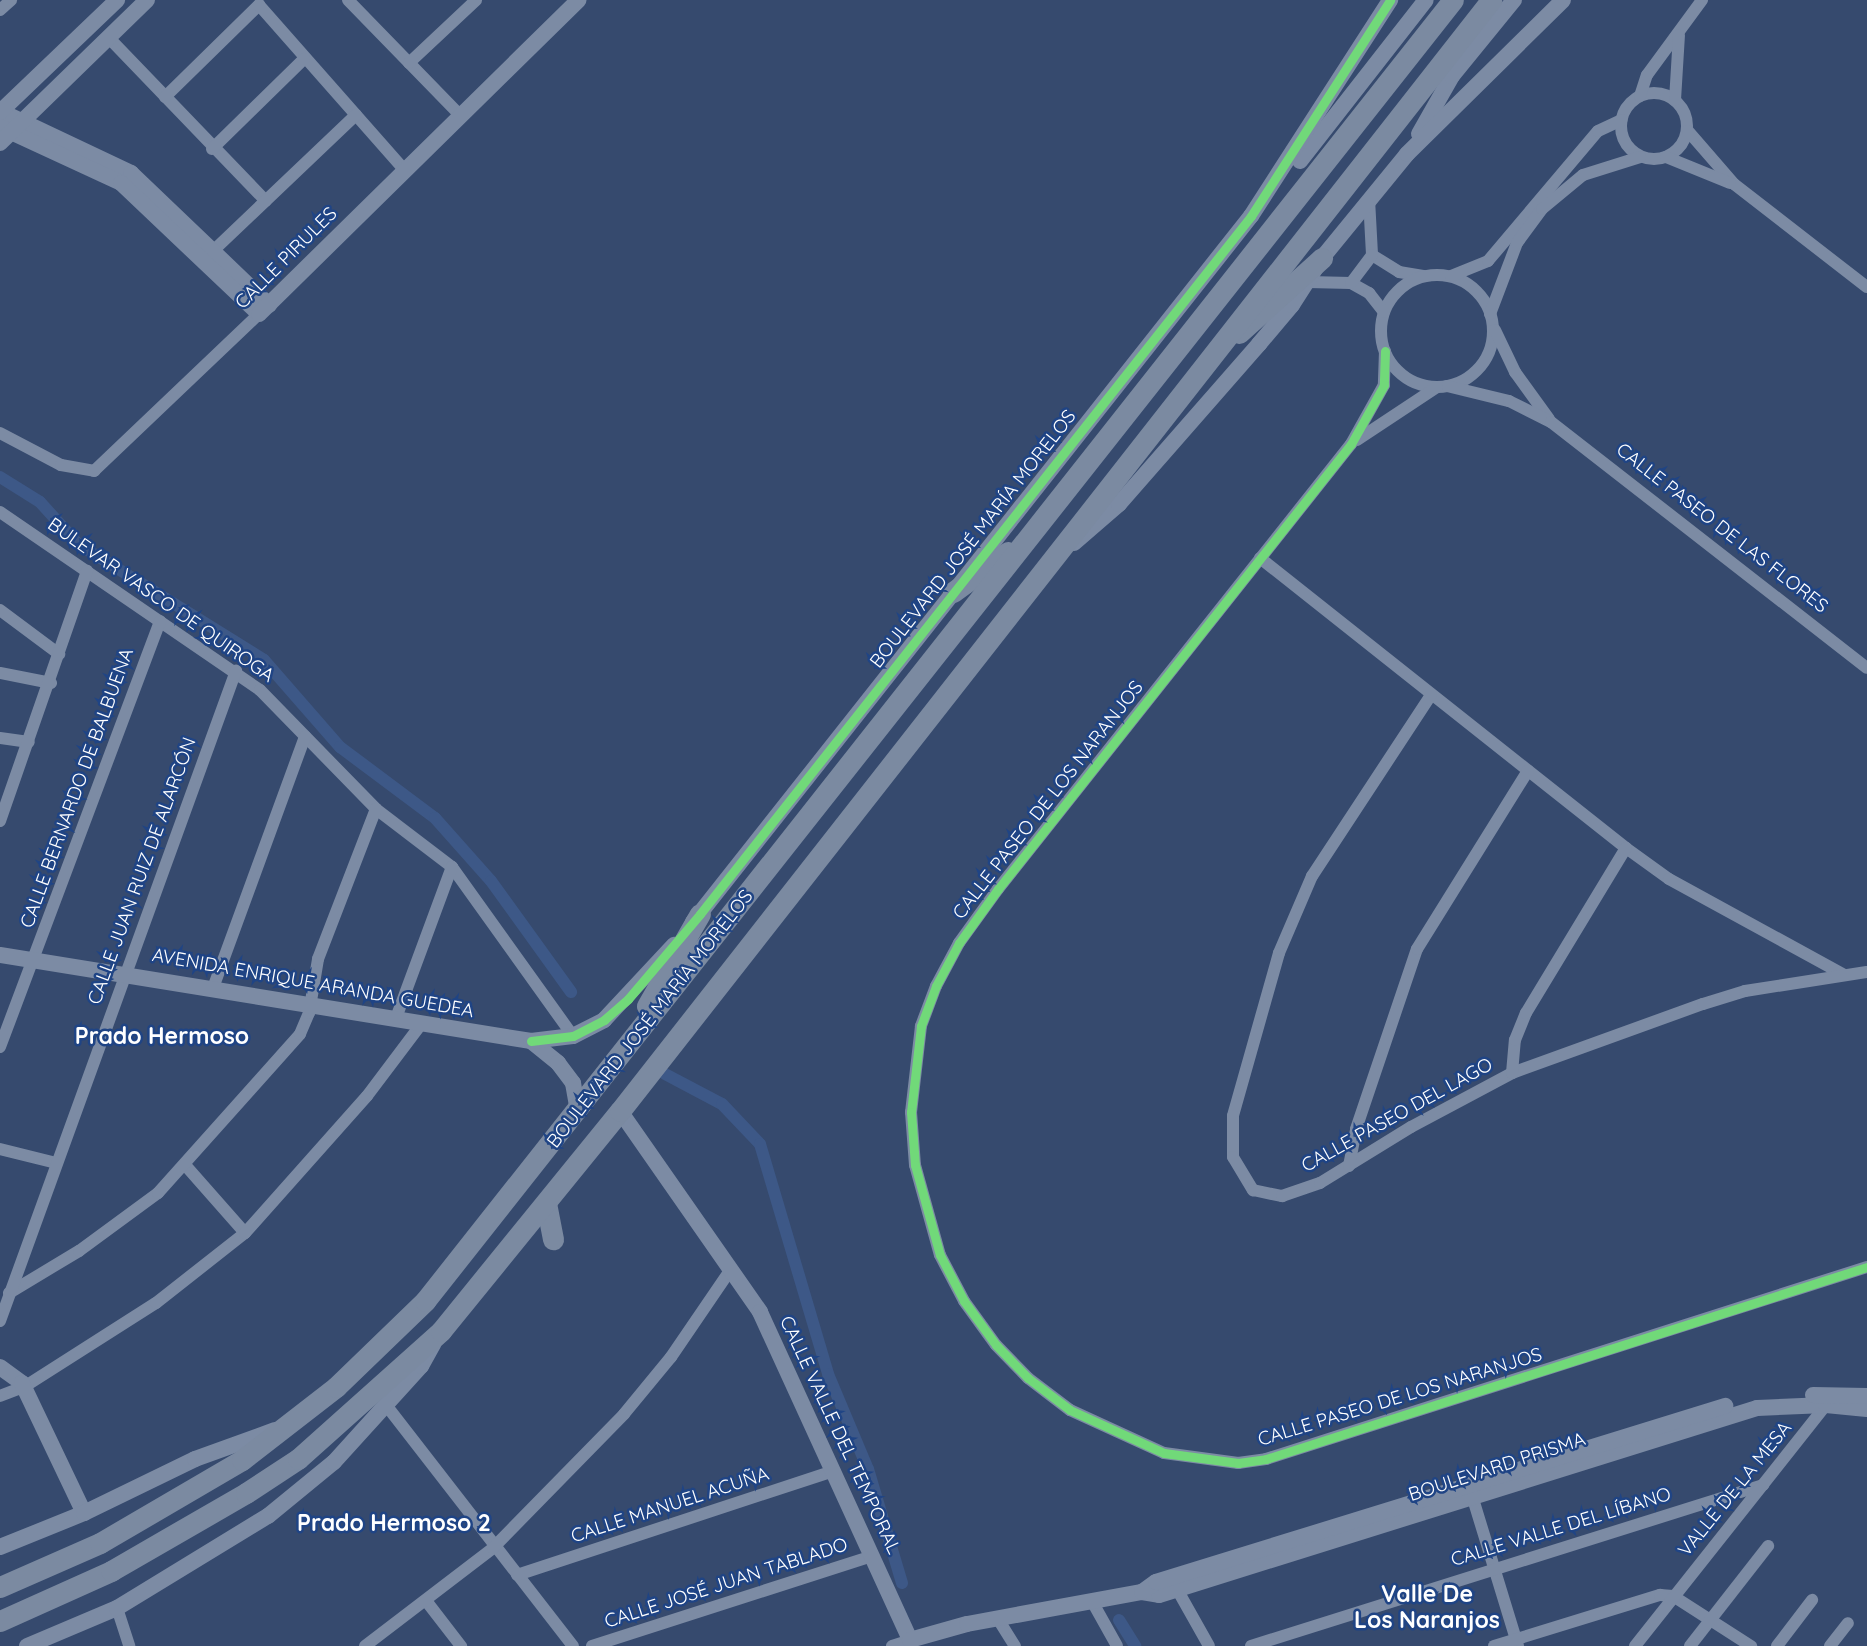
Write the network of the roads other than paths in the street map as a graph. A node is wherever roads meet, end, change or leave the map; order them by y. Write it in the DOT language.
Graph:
graph roads {
  1 [pos="11,0"];
  2 [pos="117,0"];
  3 [pos="147,0"];
  4 [pos="348,0"];
  5 [pos="475,0"];
  6 [pos="578,0"];
  7 [pos="1390,0"];
  8 [pos="1426,0"];
  9 [pos="1453,0"];
  10 [pos="1491,0"];
  11 [pos="1514,0"];
  12 [pos="1563,0"];
  13 [pos="1702,0"];
  14 [pos="0,10"];
  15 [pos="1679,35"];
  16 [pos="109,38"];
  17 [pos="304,59"];
  18 [pos="410,63"];
  19 [pos="1640,96"];
  20 [pos="165,97"];
  21 [pos="1675,100"];
  22 [pos="0,111"];
  23 [pos="356,115"];
  24 [pos="460,116"];
  25 [pos="1622,120"];
  26 [pos="9,131"];
  27 [pos="1688,131"];
  28 [pos="212,149"];
  29 [pos="1407,154"];
  30 [pos="1640,157"];
  31 [pos="1666,157"];
  32 [pos="406,172"];
  33 [pos="1734,184"];
  34 [pos="1369,200"];
  35 [pos="266,201"];
  36 [pos="1251,216"];
  37 [pos="214,250"];
  38 [pos="1372,255"];
  39 [pos="1322,258"];
  40 [pos="1425,276"];
  41 [pos="1451,276"];
  42 [pos="1308,282"];
  43 [pos="1350,283"];
  44 [pos="1867,287"];
  45 [pos="264,309"];
  46 [pos="1384,312"];
  47 [pos="1492,320"];
  48 [pos="1385,351"];
  49 [pos="1210,356"];
  50 [pos="1442,387"];
  51 [pos="1551,422"];
  52 [pos="0,433"];
  53 [pos="1351,444"];
  54 [pos="0,512"];
  55 [pos="1029,536"];
  56 [pos="1055,558"];
  57 [pos="1260,558"];
  58 [pos="87,571"];
  59 [pos="953,592"];
  60 [pos="0,610"];
  61 [pos="160,621"];
  62 [pos="59,654"];
  63 [pos="1867,668"];
  64 [pos="236,671"];
  65 [pos="0,673"];
  66 [pos="51,683"];
  67 [pos="1431,695"];
  68 [pos="305,737"];
  69 [pos="0,738"];
  70 [pos="29,742"];
  71 [pos="1528,771"];
  72 [pos="3,804"];
  73 [pos="376,809"];
  74 [pos="0,821"];
  75 [pos="1626,848"];
  76 [pos="452,867"];
  77 [pos="700,914"];
  78 [pos="0,955"];
  79 [pos="33,960"];
  80 [pos="1867,972"];
  81 [pos="125,973"];
  82 [pos="1844,975"];
  83 [pos="213,988"];
  84 [pos="310,1004"];
  85 [pos="396,1018"];
  86 [pos="422,1023"];
  87 [pos="573,1036"];
  88 [pos="531,1041"];
  89 [pos="0,1047"];
  90 [pos="608,1073"];
  91 [pos="1512,1073"];
  92 [pos="620,1111"];
  93 [pos="578,1112"];
  94 [pos="0,1149"];
  95 [pos="57,1163"];
  96 [pos="186,1166"];
  97 [pos="1349,1166"];
  98 [pos="546,1203"];
  99 [pos="245,1233"];
  100 [pos="553,1239"];
  101 [pos="1867,1267"];
  102 [pos="732,1269"];
  103 [pos="9,1293"];
  104 [pos="0,1321"];
  105 [pos="441,1331"];
  106 [pos="0,1367"];
  107 [pos="24,1387"];
  108 [pos="0,1396"];
  109 [pos="386,1405"];
  110 [pos="1826,1405"];
  111 [pos="1866,1405"];
  112 [pos="281,1428"];
  113 [pos="834,1471"];
  114 [pos="1763,1485"];
  115 [pos="1471,1492"];
  116 [pos="84,1513"];
  117 [pos="1768,1546"];
  118 [pos="0,1547"];
  119 [pos="493,1548"];
  120 [pos="872,1556"];
  121 [pos="1495,1567"];
  122 [pos="517,1575"];
  123 [pos="1175,1584"];
  124 [pos="0,1587"];
  125 [pos="1673,1597"];
  126 [pos="1812,1600"];
  127 [pos="427,1602"];
  128 [pos="1093,1603"];
  129 [pos="117,1608"];
  130 [pos="998,1619"];
  131 [pos="1712,1619"];
  132 [pos="0,1621"];
  133 [pos="1848,1623"];
  134 [pos="1517,1642"];
  135 [pos="911,1643"];
  136 [pos="27,1646"];
  137 [pos="129,1646"];
  138 [pos="365,1646"];
  139 [pos="461,1646"];
  140 [pos="573,1646"];
  141 [pos="592,1646"];
  142 [pos="892,1646"];
  143 [pos="1015,1646"];
  144 [pos="1117,1646"];
  145 [pos="1209,1646"];
  146 [pos="1251,1646"];
  147 [pos="1494,1646"];
  148 [pos="1635,1646"];
  149 [pos="1690,1646"];
  150 [pos="1751,1646"];
  151 [pos="1777,1646"];
  152 [pos="1830,1646"];
  1 -- 14 [label="street"];
  2 -- 22 [label="street"];
  3 -- 16 [label="street"];
  4 -- 18 [label="street"];
  5 -- 18 [label="street"];
  6 -- 24 [label="street, CALLE PIRULES"];
  7 -- 36 [label="street, BOULEVARD JOSÉ MARÍA MORELOS"];
  8 -- 36 [label="street"];
  9 -- 55 [label="main road, BOULEVARD JOSÉ MARÍA MORELOS"];
  10 -- 49 [label="main road, BOULEVARD JOSÉ MARÍA MORELOS"];
  11 -- 29 [label="street"];
  12 -- 29 [label="street"];
  13 -- 15 [label="street"];
  15 -- 19 [label="street"];
  15 -- 21 [label="street"];
  16 -- 20 [label="street"];
  16 -- 26 [label="street"];
  17 -- 20 [label="street"];
  17 -- 23 [label="street"];
  17 -- 28 [label="street"];
  18 -- 24 [label="street"];
  19 -- 21 [label="street"];
  19 -- 25 [label="street"];
  20 -- 28 [label="street"];
  21 -- 27 [label="street"];
  22 -- 26 [label="street"];
  23 -- 32 [label="street"];
  23 -- 35 [label="street"];
  24 -- 32 [label="street, CALLE PIRULES"];
  25 -- 30 [label="street"];
  25 -- 41 [label="street"];
  26 -- 37 [label="street"];
  26 -- 45 [label="street"];
  27 -- 31 [label="street"];
  27 -- 33 [label="street"];
  28 -- 35 [label="street"];
  29 -- 34 [label="street"];
  30 -- 31 [label="street"];
  30 -- 47 [label="street"];
  31 -- 33 [label="street"];
  32 -- 45 [label="street, CALLE PIRULES"];
  33 -- 44 [label="street"];
  34 -- 38 [label="street"];
  34 -- 39 [label="street"];
  35 -- 37 [label="street"];
  36 -- 59 [label="street, BOULEVARD JOSÉ MARÍA MORELOS"];
  37 -- 45 [label="street"];
  38 -- 40 [label="street"];
  38 -- 43 [label="street"];
  39 -- 42 [label="street"];
  39 -- 49 [label="main road"];
  40 -- 41 [label="street"];
  40 -- 46 [label="street"];
  41 -- 47 [label="street"];
  42 -- 43 [label="street"];
  42 -- 56 [label="street"];
  43 -- 46 [label="street"];
  45 -- 52 [label="street, CALLE PIRULES"];
  46 -- 48 [label="street"];
  47 -- 50 [label="street"];
  47 -- 51 [label="street, CALLE PASEO DE LAS FLORES"];
  48 -- 50 [label="street"];
  48 -- 53 [label="street, CALLE PASEO DE LOS NARANJOS"];
  49 -- 56 [label="main road, BOULEVARD JOSÉ MARÍA MORELOS"];
  50 -- 51 [label="street, CALLE PASEO DE LAS FLORES"];
  50 -- 53 [label="street, CALLE PASEO DE LOS NARANJOS"];
  51 -- 63 [label="street, CALLE PASEO DE LAS FLORES"];
  53 -- 57 [label="street, CALLE PASEO DE LOS NARANJOS"];
  54 -- 58 [label="street, BULEVAR VASCO DE QUIROGA"];
  55 -- 59 [label="main road"];
  55 -- 90 [label="main road, BOULEVARD JOSÉ MARÍA MORELOS"];
  56 -- 92 [label="main road, BOULEVARD JOSÉ MARÍA MORELOS"];
  57 -- 67 [label="street"];
  57 -- 101 [label="street, CALLE PASEO DE LOS NARANJOS"];
  58 -- 61 [label="street, BULEVAR VASCO DE QUIROGA"];
  58 -- 62 [label="street"];
  59 -- 77 [label="street, BOULEVARD JOSÉ MARÍA MORELOS"];
  60 -- 62 [label="street"];
  61 -- 64 [label="street, BULEVAR VASCO DE QUIROGA"];
  61 -- 79 [label="street, CALLE BERNARDO DE BALBUENA"];
  62 -- 66 [label="street"];
  64 -- 68 [label="street, BULEVAR VASCO DE QUIROGA"];
  64 -- 81 [label="street, CALLE JUAN RUIZ DE ALARCÓN"];
  65 -- 66 [label="street"];
  66 -- 70 [label="street"];
  67 -- 71 [label="street"];
  67 -- 97 [label="street, CALLE PASEO DEL LAGO"];
  68 -- 73 [label="street, BULEVAR VASCO DE QUIROGA"];
  68 -- 83 [label="street"];
  69 -- 70 [label="street"];
  70 -- 72 [label="street"];
  71 -- 75 [label="street"];
  71 -- 97 [label="street"];
  72 -- 74 [label="street"];
  73 -- 76 [label="street, BULEVAR VASCO DE QUIROGA"];
  73 -- 84 [label="street"];
  75 -- 82 [label="street"];
  75 -- 91 [label="street"];
  76 -- 85 [label="street"];
  76 -- 87 [label="street, BULEVAR VASCO DE QUIROGA"];
  77 -- 87 [label="street, BOULEVARD JOSÉ MARÍA MORELOS"];
  77 -- 90 [label="main road"];
  78 -- 79 [label="street, AVENIDA ENRIQUE ARANDA GUEDEA"];
  79 -- 81 [label="street, AVENIDA ENRIQUE ARANDA GUEDEA"];
  79 -- 89 [label="street, CALLE BERNARDO DE BALBUENA"];
  80 -- 82 [label="street, CALLE PASEO DEL LAGO"];
  81 -- 83 [label="street, AVENIDA ENRIQUE ARANDA GUEDEA"];
  81 -- 95 [label="street, CALLE JUAN RUIZ DE ALARCÓN"];
  82 -- 91 [label="street, CALLE PASEO DEL LAGO"];
  83 -- 84 [label="street, AVENIDA ENRIQUE ARANDA GUEDEA"];
  84 -- 85 [label="street, AVENIDA ENRIQUE ARANDA GUEDEA"];
  84 -- 96 [label="street"];
  85 -- 86 [label="street, AVENIDA ENRIQUE ARANDA GUEDEA"];
  86 -- 88 [label="street, AVENIDA ENRIQUE ARANDA GUEDEA"];
  86 -- 99 [label="street"];
  87 -- 88 [label="street, BOULEVARD JOSÉ MARÍA MORELOS"];
  88 -- 93 [label="street, AVENIDA ENRIQUE ARANDA GUEDEA"];
  90 -- 93 [label="main road, BOULEVARD JOSÉ MARÍA MORELOS"];
  91 -- 97 [label="street, CALLE PASEO DEL LAGO"];
  92 -- 98 [label="main road, BOULEVARD JOSÉ MARÍA MORELOS"];
  92 -- 102 [label="street, CALLE VALLE DEL TEMPORAL"];
  93 -- 112 [label="main road, BOULEVARD JOSÉ MARÍA MORELOS"];
  94 -- 95 [label="street"];
  95 -- 103 [label="street, CALLE JUAN RUIZ DE ALARCÓN"];
  96 -- 99 [label="street"];
  96 -- 103 [label="street"];
  98 -- 100 [label="main road"];
  98 -- 105 [label="main road, BOULEVARD JOSÉ MARÍA MORELOS"];
  99 -- 107 [label="street"];
  102 -- 113 [label="street, CALLE VALLE DEL TEMPORAL"];
  102 -- 119 [label="street"];
  103 -- 104 [label="street, CALLE JUAN RUIZ DE ALARCÓN"];
  105 -- 109 [label="street"];
  105 -- 132 [label="main road, BOULEVARD JOSÉ MARÍA MORELOS"];
  106 -- 107 [label="street"];
  107 -- 108 [label="street"];
  107 -- 116 [label="street"];
  109 -- 119 [label="street"];
  109 -- 129 [label="street"];
  110 -- 111 [label="street, BOULEVARD PRISMA"];
  110 -- 114 [label="street, VALLE DE LA MESA"];
  110 -- 115 [label="street, BOULEVARD PRISMA"];
  111 -- 115 [label="street, BOULEVARD PRISMA"];
  112 -- 116 [label="street"];
  112 -- 124 [label="main road, BOULEVARD JOSÉ MARÍA MORELOS"];
  113 -- 120 [label="street, CALLE VALLE DEL TEMPORAL"];
  113 -- 122 [label="street, CALLE MANUEL ACUÑA"];
  114 -- 121 [label="street, CALLE VALLE DEL LÍBANO"];
  114 -- 125 [label="street, VALLE DE LA MESA"];
  115 -- 121 [label="street"];
  115 -- 123 [label="street, BOULEVARD PRISMA"];
  116 -- 118 [label="street"];
  117 -- 131 [label="street"];
  119 -- 122 [label="street"];
  119 -- 127 [label="street"];
  120 -- 135 [label="street, CALLE VALLE DEL TEMPORAL"];
  120 -- 141 [label="street, CALLE JOSÉ JUAN TABLADO"];
  121 -- 134 [label="street"];
  121 -- 146 [label="street, CALLE VALLE DEL LÍBANO"];
  122 -- 140 [label="street"];
  123 -- 128 [label="street, BOULEVARD PRISMA"];
  123 -- 145 [label="street"];
  125 -- 131 [label="street"];
  125 -- 134 [label="street"];
  125 -- 148 [label="street, VALLE DE LA MESA"];
  126 -- 151 [label="street"];
  127 -- 138 [label="street"];
  127 -- 139 [label="street"];
  128 -- 130 [label="street, BOULEVARD PRISMA"];
  128 -- 144 [label="street"];
  129 -- 136 [label="street"];
  129 -- 137 [label="street"];
  130 -- 135 [label="street, BOULEVARD PRISMA"];
  130 -- 143 [label="street"];
  131 -- 149 [label="street"];
  131 -- 150 [label="street"];
  133 -- 152 [label="street"];
  134 -- 147 [label="street"];
  135 -- 142 [label="street"];
}
